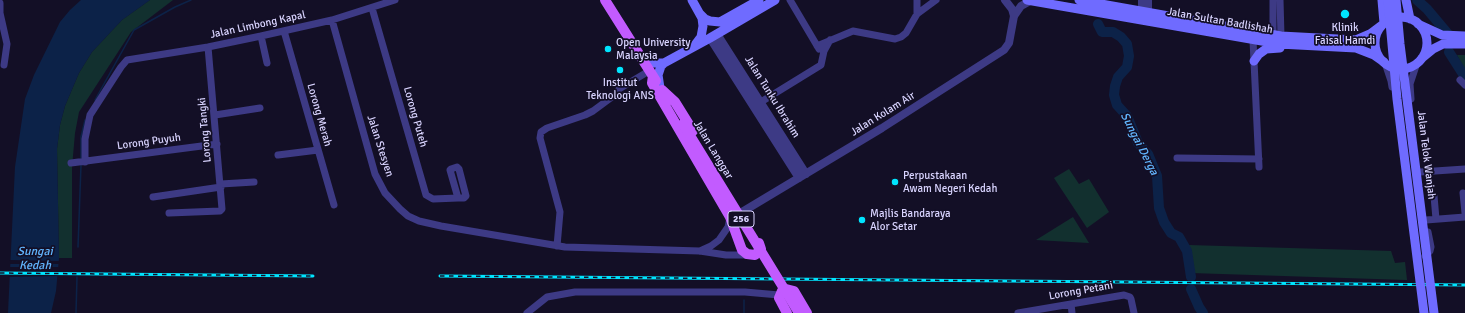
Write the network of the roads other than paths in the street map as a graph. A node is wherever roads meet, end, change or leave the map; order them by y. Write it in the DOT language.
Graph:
graph roads {
  1 [pos="395,0"];
  2 [pos="607,0"];
  3 [pos="692,0"];
  4 [pos="759,0"];
  5 [pos="775,0"];
  6 [pos="790,0"];
  7 [pos="917,0"];
  8 [pos="936,0"];
  9 [pos="1005,0"];
  10 [pos="1028,0"];
  11 [pos="1079,0"];
  12 [pos="1142,0"];
  13 [pos="1148,0"];
  14 [pos="1273,0"];
  15 [pos="1280,0"];
  16 [pos="1382,0"];
  17 [pos="1388,0"];
  18 [pos="1396,0"];
  19 [pos="1406,0"];
  20 [pos="0,3"];
  21 [pos="372,8"];
  22 [pos="1145,13"];
  23 [pos="700,14"];
  24 [pos="917,14"];
  25 [pos="1014,16"];
  26 [pos="332,20"];
  27 [pos="1414,21"];
  28 [pos="1383,24"];
  29 [pos="284,31"];
  30 [pos="261,36"];
  31 [pos="714,36"];
  32 [pos="1277,36"];
  33 [pos="1465,36"];
  34 [pos="830,40"];
  35 [pos="1253,40"];
  36 [pos="1465,44"];
  37 [pos="1302,45"];
  38 [pos="694,46"];
  39 [pos="817,46"];
  40 [pos="208,47"];
  41 [pos="641,58"];
  42 [pos="1254,61"];
  43 [pos="1419,61"];
  44 [pos="267,63"];
  45 [pos="664,63"];
  46 [pos="822,63"];
  47 [pos="1384,63"];
  48 [pos="4,66"];
  49 [pos="651,74"];
  50 [pos="661,89"];
  51 [pos="757,104"];
  52 [pos="260,108"];
  53 [pos="215,115"];
  54 [pos="217,144"];
  55 [pos="318,150"];
  56 [pos="278,155"];
  57 [pos="1176,158"];
  58 [pos="78,162"];
  59 [pos="1465,169"];
  60 [pos="1420,172"];
  61 [pos="803,176"];
  62 [pos="254,182"];
  63 [pos="221,185"];
  64 [pos="1463,193"];
  65 [pos="1434,196"];
  66 [pos="153,197"];
  67 [pos="461,198"];
  68 [pos="334,205"];
  69 [pos="742,212"];
  70 [pos="169,213"];
  71 [pos="1465,214"];
  72 [pos="730,217"];
  73 [pos="1465,217"];
  74 [pos="1436,219"];
  75 [pos="1426,220"];
  76 [pos="557,246"];
  77 [pos="700,251"];
  78 [pos="751,255"];
  79 [pos="779,295"];
  80 [pos="1071,304"];
  81 [pos="527,313"];
  82 [pos="787,313"];
  83 [pos="799,313"];
  84 [pos="807,313"];
  85 [pos="1018,313"];
  86 [pos="1072,313"];
  87 [pos="1134,313"];
  88 [pos="1424,313"];
  89 [pos="1434,313"];
  1 -- 21 [label="street, Jalan Limbong Kapal"];
  2 -- 41 [label="main road, Jalan Langgar / 256"];
  3 -- 23 [label="main road"];
  4 -- 23 [label="main road"];
  5 -- 31 [label="main road"];
  6 -- 39 [label="street"];
  7 -- 24 [label="street"];
  8 -- 24 [label="street"];
  9 -- 25 [label="street"];
  10 -- 25 [label="street"];
  10 -- 35 [label="main road, Jalan Sultan Badlishah"];
  11 -- 22 [label="main road, Jalan Sultan Badlishah"];
  12 -- 22 [label="street"];
  13 -- 22 [label="street"];
  14 -- 32 [label="street"];
  15 -- 32 [label="street"];
  16 -- 28 [label="main road"];
  17 -- 88 [label="main road, Jalan Telok Wanjah, bridge"];
  18 -- 89 [label="main road, Jalan Telok Wanjah, bridge"];
  19 -- 27 [label="main road"];
  20 -- 48 [label="street"];
  21 -- 26 [label="street, Jalan Limbong Kapal"];
  21 -- 67 [label="street, Lorong Puteh"];
  22 -- 32 [label="main road, Jalan Sultan Badlishah"];
  23 -- 38 [label="main road"];
  24 -- 34 [label="street"];
  25 -- 61 [label="street, Jalan Kolam Air"];
  26 -- 29 [label="street, Jalan Limbong Kapal"];
  26 -- 76 [label="street, Jalan Stesyen"];
  27 -- 28 [label="main road"];
  27 -- 33 [label="main road"];
  27 -- 43 [label="main road"];
  28 -- 32 [label="main road, Jalan Sultan Badlishah"];
  28 -- 47 [label="main road"];
  29 -- 30 [label="street, Jalan Limbong Kapal"];
  29 -- 55 [label="street, Lorong Merah"];
  30 -- 40 [label="street, Jalan Limbong Kapal"];
  30 -- 44 [label="street"];
  31 -- 38 [label="main road"];
  31 -- 51 [label="street, Jalan Tunku Ibrahim"];
  34 -- 39 [label="street"];
  34 -- 46 [label="street"];
  35 -- 37 [label="main road, Jalan Sultan Badlishah"];
  35 -- 42 [label="street"];
  36 -- 43 [label="main road"];
  37 -- 42 [label="main road"];
  37 -- 47 [label="main road, Jalan Sultan Badlishah"];
  38 -- 45 [label="main road"];
  39 -- 46 [label="street"];
  40 -- 53 [label="street, Lorong Tangki"];
  40 -- 58 [label="street, Jalan Limbong Kapal"];
  41 -- 45 [label="main road"];
  41 -- 49 [label="main road, Jalan Langgar / 256"];
  42 -- 57 [label="street"];
  43 -- 47 [label="main road"];
  43 -- 60 [label="street"];
  45 -- 50 [label="main road"];
  46 -- 51 [label="street"];
  47 -- 75 [label="street"];
  49 -- 50 [label="main road, Jalan Langgar / 256"];
  49 -- 72 [label="main road"];
  49 -- 76 [label="street"];
  50 -- 69 [label="main road"];
  50 -- 83 [label="main road, Jalan Langgar / 256, bridge"];
  51 -- 61 [label="street, Jalan Tunku Ibrahim"];
  52 -- 53 [label="street"];
  53 -- 54 [label="street, Lorong Tangki"];
  54 -- 58 [label="street, Lorong Puyuh"];
  54 -- 63 [label="street, Lorong Tangki"];
  55 -- 56 [label="street"];
  55 -- 68 [label="street, Lorong Merah"];
  59 -- 60 [label="street"];
  60 -- 75 [label="street"];
  61 -- 69 [label="street, Jalan Kolam Air"];
  62 -- 63 [label="street"];
  63 -- 66 [label="street"];
  63 -- 70 [label="street, Lorong Tangki"];
  64 -- 71 [label="street"];
  65 -- 74 [label="street"];
  69 -- 78 [label="main road"];
  72 -- 77 [label="street"];
  72 -- 78 [label="main road"];
  73 -- 74 [label="street"];
  74 -- 75 [label="street"];
  76 -- 77 [label="street, Jalan Stesyen"];
  77 -- 78 [label="street, Jalan Stesyen"];
  79 -- 81 [label="street"];
  79 -- 82 [label="main road"];
  79 -- 84 [label="main road"];
  80 -- 85 [label="street, Lorong Petani"];
  80 -- 86 [label="street"];
  80 -- 87 [label="street, Lorong Petani"];
}
